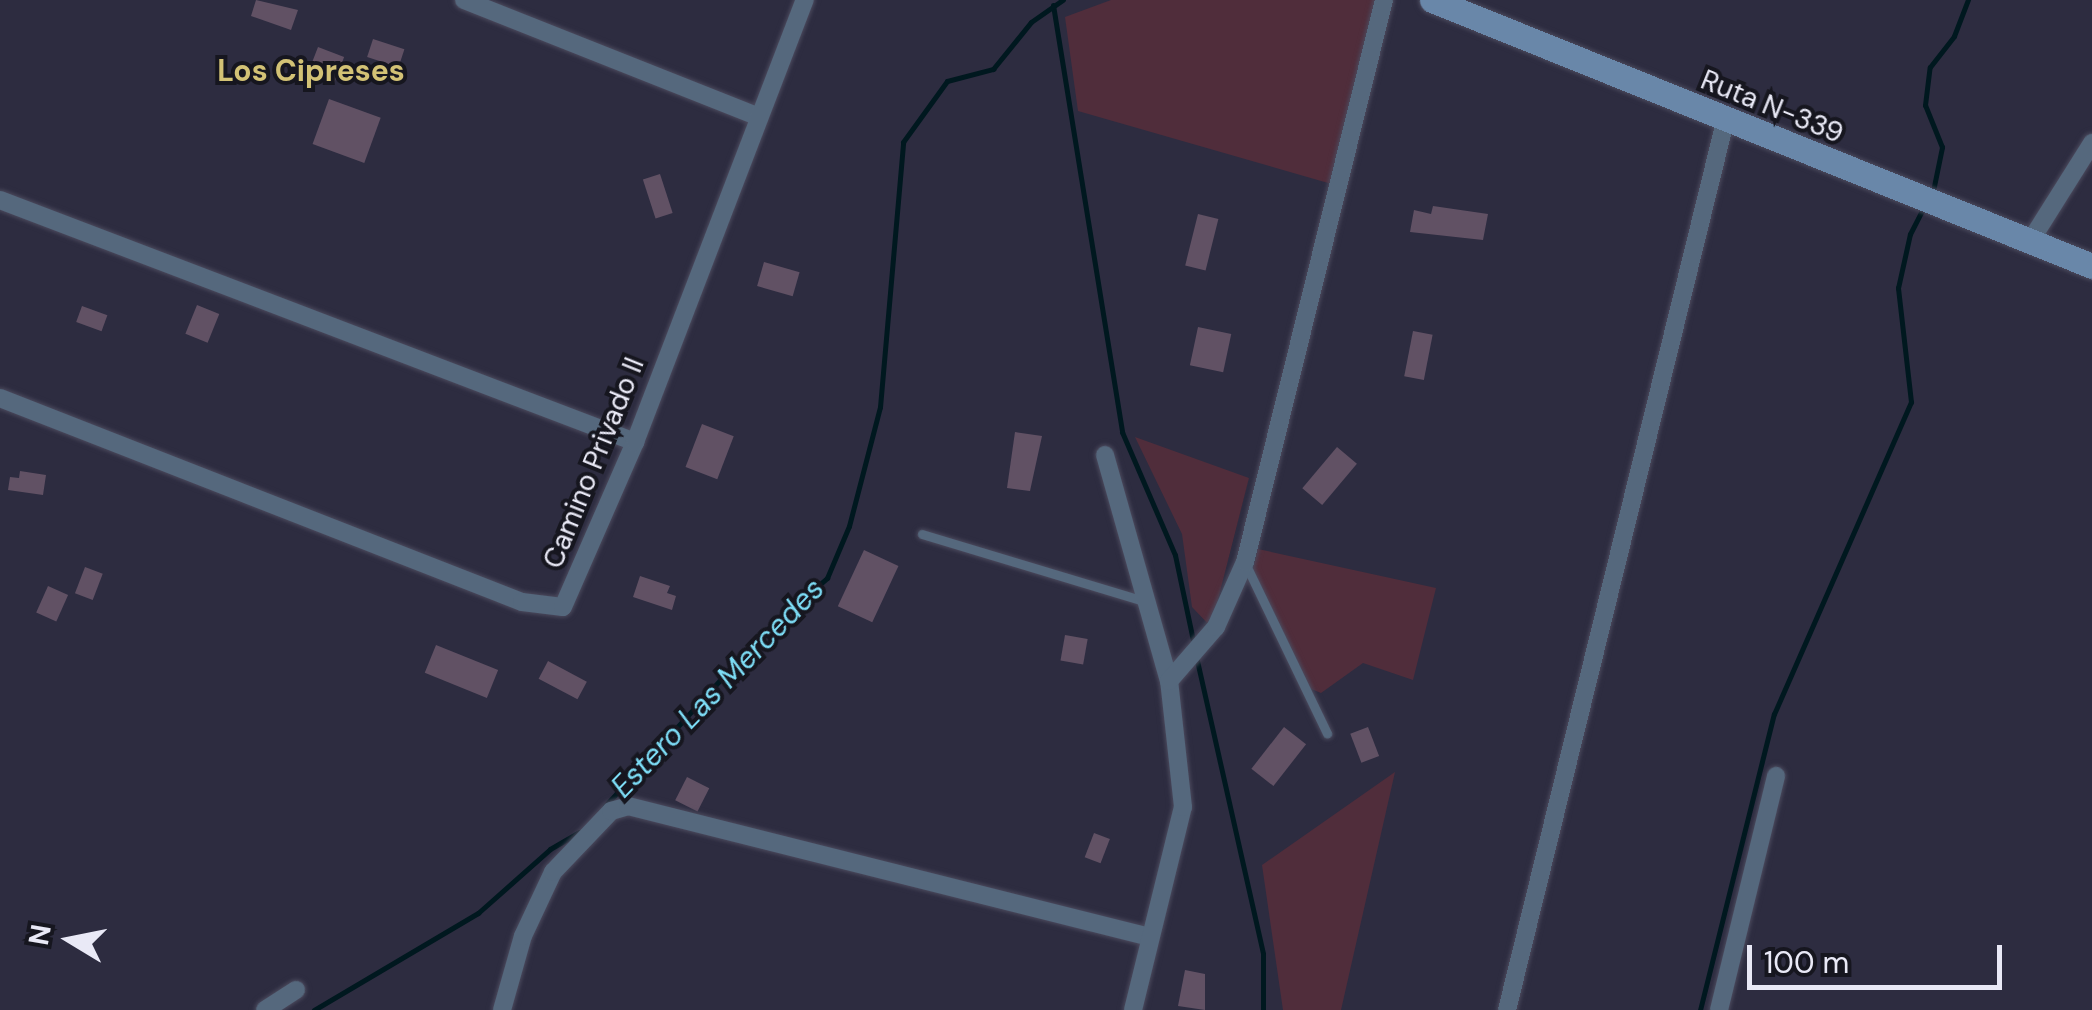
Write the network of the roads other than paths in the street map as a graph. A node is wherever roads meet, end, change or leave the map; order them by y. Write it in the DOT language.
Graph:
graph roads {
  1 [pos="464,0"];
  2 [pos="805,0"];
  3 [pos="1384,0"];
  4 [pos="1432,0"];
  5 [pos="759,116"];
  6 [pos="1725,122"];
  7 [pos="2092,143"];
  8 [pos="0,200"];
  9 [pos="2031,240"];
  10 [pos="2092,266"];
  11 [pos="0,398"];
  12 [pos="635,442"];
  13 [pos="1106,454"];
  14 [pos="922,534"];
  15 [pos="1245,562"];
  16 [pos="1144,600"];
  17 [pos="1169,681"];
  18 [pos="1327,733"];
  19 [pos="1776,776"];
  20 [pos="1150,937"];
  21 [pos="296,990"];
  22 [pos="265,1010"];
  23 [pos="502,1010"];
  24 [pos="1133,1010"];
  25 [pos="1507,1010"];
  26 [pos="1719,1010"];
  1 -- 5 [label="street"];
  2 -- 5 [label="street, Camino Privado II"];
  3 -- 15 [label="street"];
  4 -- 6 [label="street, Ruta N-339"];
  5 -- 12 [label="street, Camino Privado II"];
  6 -- 9 [label="street, Ruta N-339"];
  6 -- 25 [label="street"];
  7 -- 9 [label="street"];
  8 -- 12 [label="street"];
  9 -- 10 [label="street, Ruta N-339"];
  11 -- 12 [label="street, Camino Privado II"];
  13 -- 16 [label="street"];
  14 -- 16 [label="lane"];
  15 -- 17 [label="street"];
  15 -- 18 [label="lane"];
  16 -- 17 [label="street"];
  17 -- 20 [label="street"];
  19 -- 26 [label="street"];
  20 -- 23 [label="street"];
  20 -- 24 [label="street"];
  21 -- 22 [label="street"];
}
